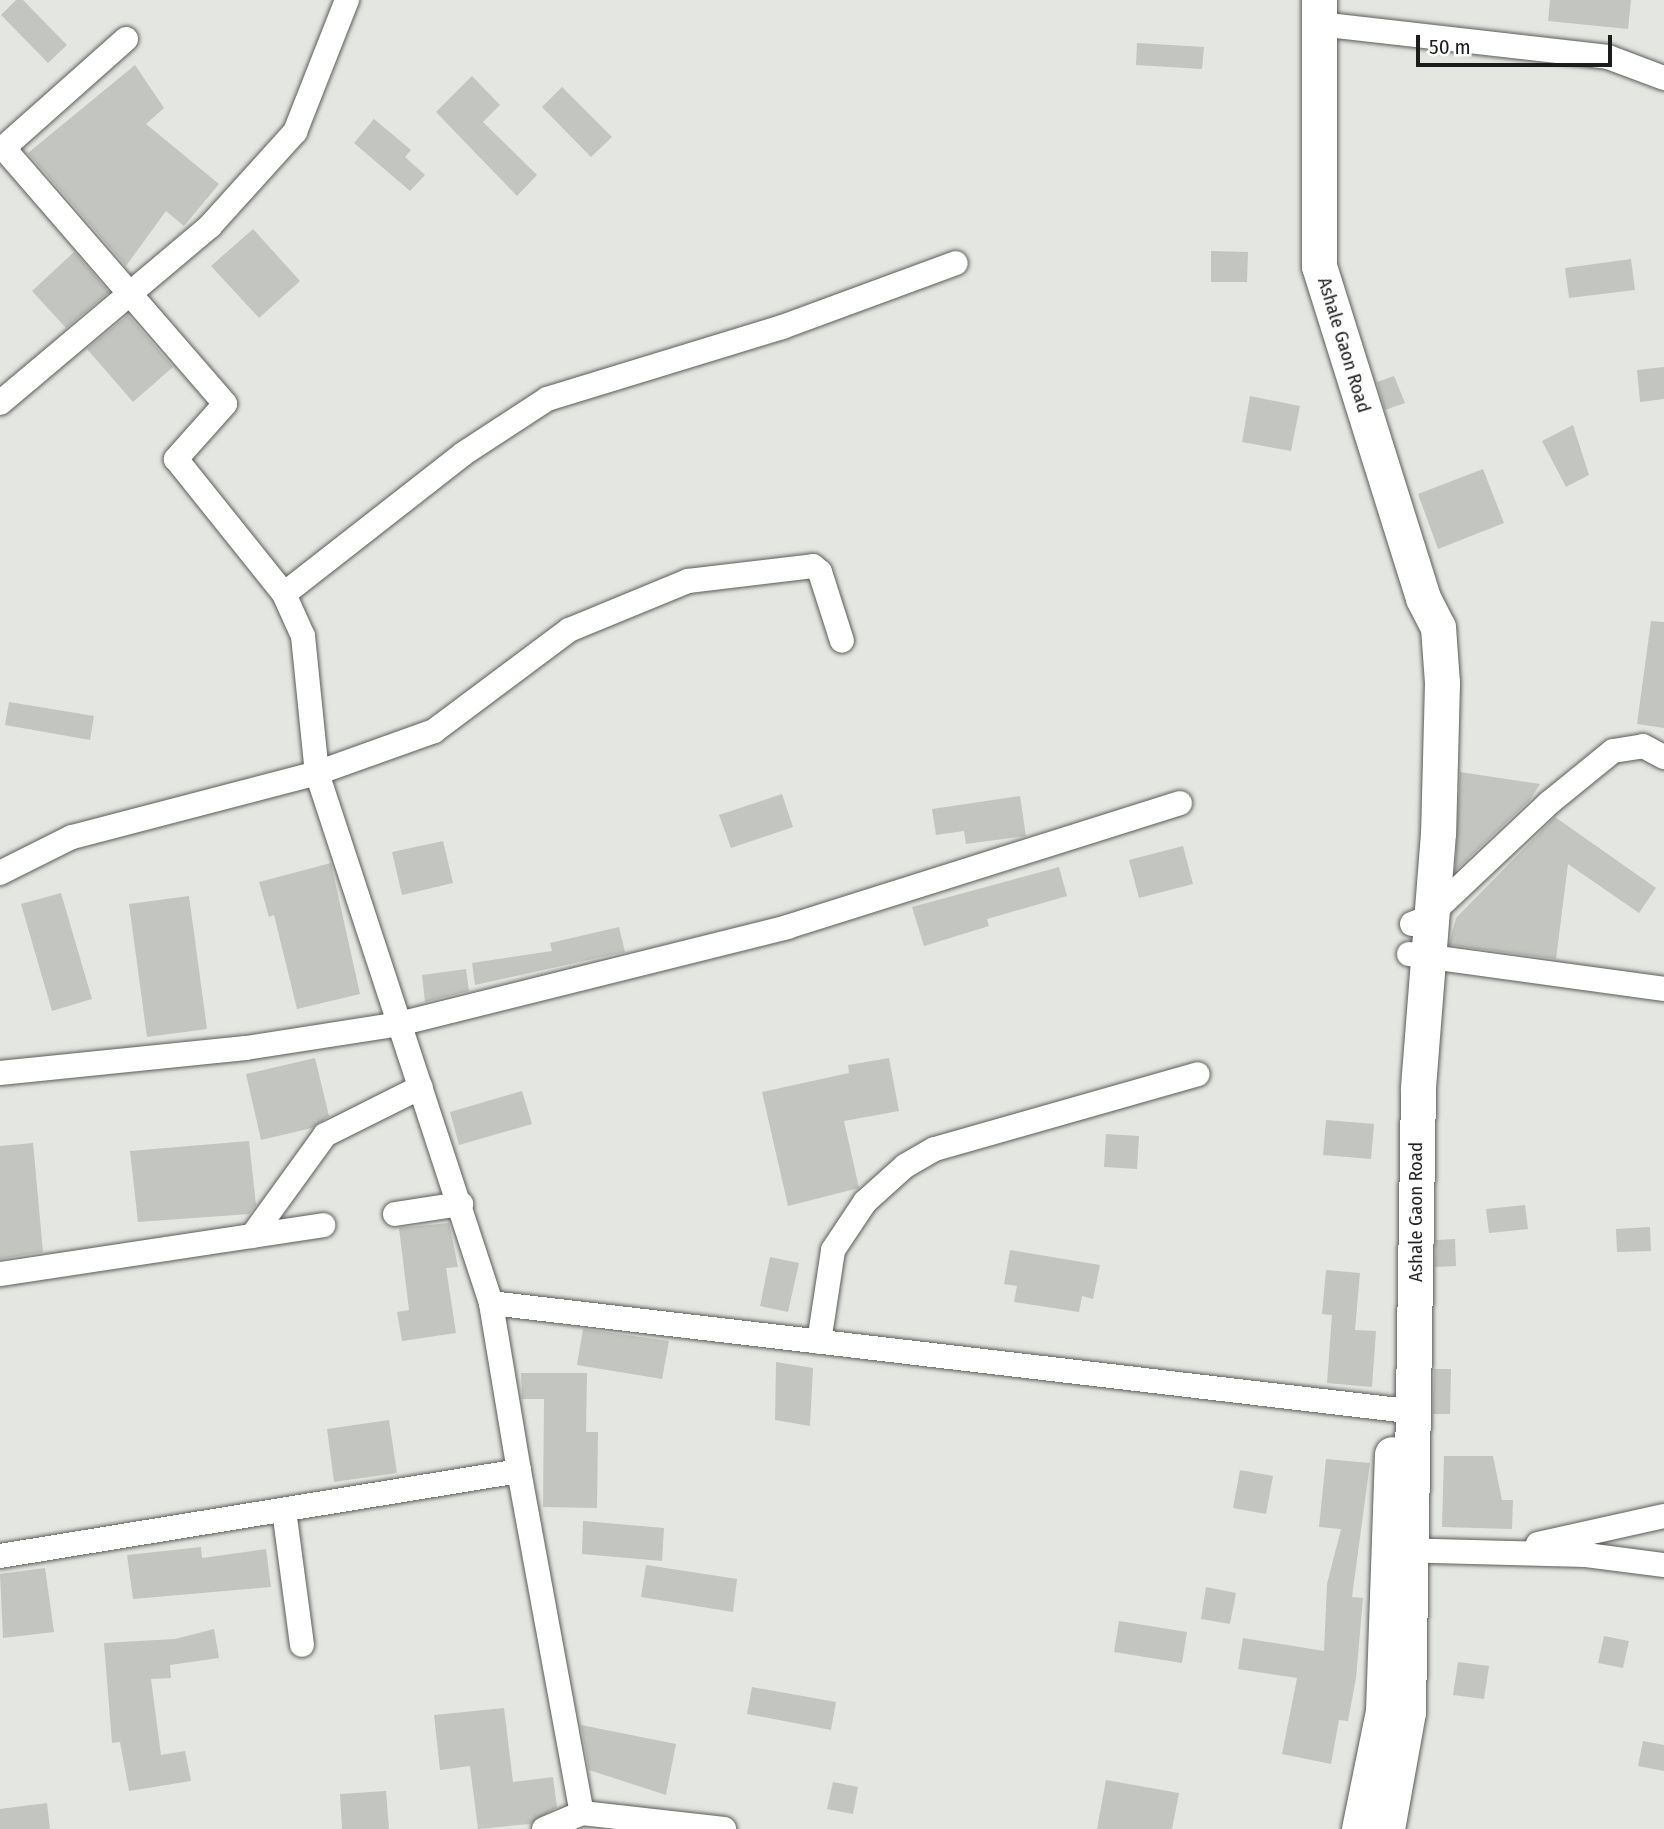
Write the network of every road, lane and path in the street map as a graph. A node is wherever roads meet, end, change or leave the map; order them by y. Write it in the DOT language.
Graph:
graph roads {
  1 [pos="347,0"];
  2 [pos="1319,12"];
  3 [pos="126,39"];
  4 [pos="1664,78"];
  5 [pos="956,263"];
  6 [pos="131,294"];
  7 [pos="0,403"];
  8 [pos="284,594"];
  9 [pos="842,641"];
  10 [pos="1664,757"];
  11 [pos="317,773"];
  12 [pos="1180,803"];
  13 [pos="0,873"];
  14 [pos="1418,938"];
  15 [pos="1664,989"];
  16 [pos="399,1024"];
  17 [pos="0,1073"];
  18 [pos="1198,1074"];
  19 [pos="421,1087"];
  20 [pos="461,1204"];
  21 [pos="394,1214"];
  22 [pos="323,1225"];
  23 [pos="252,1236"];
  24 [pos="0,1274"];
  25 [pos="491,1303"];
  26 [pos="820,1342"];
  27 [pos="1405,1411"];
  28 [pos="519,1471"];
  29 [pos="284,1510"];
  30 [pos="1664,1516"];
  31 [pos="1401,1550"];
  32 [pos="1500,1553"];
  33 [pos="0,1556"];
  34 [pos="1664,1565"];
  35 [pos="302,1645"];
  36 [pos="1396,1712"];
  37 [pos="582,1813"];
  38 [pos="544,1829"];
  39 [pos="724,1829"];
  40 [pos="1359,1829"];
  41 [pos="1387,1829"];
  1 -- 6 [label="street"];
  2 -- 4 [label="street"];
  2 -- 14 [label="street, Ashale Gaon Road"];
  3 -- 6 [label="street"];
  5 -- 8 [label="street"];
  6 -- 7 [label="street"];
  6 -- 8 [label="street"];
  8 -- 11 [label="street"];
  9 -- 11 [label="street"];
  10 -- 14 [label="street"];
  11 -- 13 [label="street"];
  11 -- 16 [label="street"];
  12 -- 16 [label="street"];
  14 -- 15 [label="street"];
  14 -- 27 [label="street, Ashale Gaon Road"];
  16 -- 17 [label="street"];
  16 -- 19 [label="street"];
  18 -- 26 [label="street"];
  19 -- 20 [label="street"];
  19 -- 23 [label="street"];
  20 -- 21 [label="street"];
  20 -- 25 [label="street"];
  22 -- 23 [label="street"];
  23 -- 24 [label="street"];
  25 -- 26 [label="street"];
  25 -- 28 [label="street"];
  26 -- 27 [label="street"];
  27 -- 31 [label="street, Ashale Gaon Road"];
  28 -- 29 [label="street"];
  28 -- 37 [label="street"];
  29 -- 33 [label="street"];
  29 -- 35 [label="street"];
  30 -- 32 [label="street"];
  31 -- 32 [label="street"];
  31 -- 36 [label="street, Ashale Gaon Road"];
  32 -- 34 [label="street"];
  36 -- 40 [label="street, Ashale Gaon Road"];
  36 -- 41 [label="street, Ashale Gaon Road"];
  37 -- 38 [label="street"];
  37 -- 39 [label="street"];
}
